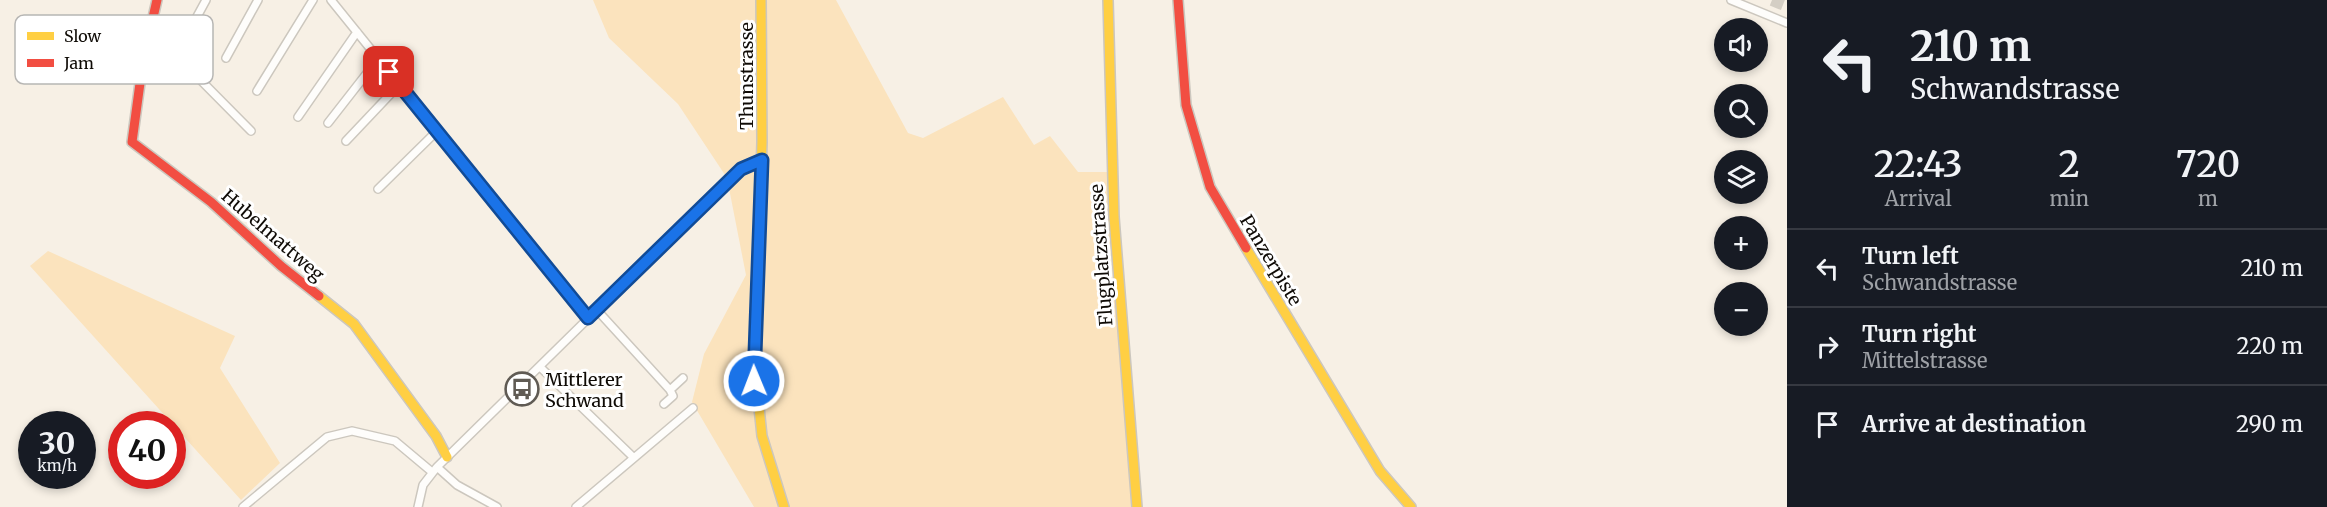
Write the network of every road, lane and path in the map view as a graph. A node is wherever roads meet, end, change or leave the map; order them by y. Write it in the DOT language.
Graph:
graph roads {
  1 [pos="158,0"];
  2 [pos="207,0"];
  3 [pos="258,0"];
  4 [pos="313,0"];
  5 [pos="331,0"];
  6 [pos="761,0"];
  7 [pos="1108,0"];
  8 [pos="1178,0"];
  9 [pos="1731,0"];
  10 [pos="154,15"];
  11 [pos="198,15"];
  12 [pos="1787,23"];
  13 [pos="357,32"];
  14 [pos="226,58"];
  15 [pos="378,59"];
  16 [pos="141,84"];
  17 [pos="204,84"];
  18 [pos="399,85"];
  19 [pos="257,91"];
  20 [pos="298,117"];
  21 [pos="328,123"];
  22 [pos="251,131"];
  23 [pos="437,131"];
  24 [pos="346,141"];
  25 [pos="762,160"];
  26 [pos="378,189"];
  27 [pos="596,309"];
  28 [pos="588,318"];
  29 [pos="540,367"];
  30 [pos="683,378"];
  31 [pos="670,390"];
  32 [pos="664,404"];
  33 [pos="693,408"];
  34 [pos="631,455"];
  35 [pos="447,457"];
  36 [pos="435,470"];
  37 [pos="243,507"];
  38 [pos="418,507"];
  39 [pos="497,507"];
  40 [pos="576,507"];
  41 [pos="784,507"];
  42 [pos="1137,507"];
  43 [pos="1411,507"];
  1 -- 10 [label="street"];
  2 -- 11 [label="street"];
  3 -- 14 [label="street"];
  4 -- 19 [label="street"];
  5 -- 13 [label="street"];
  6 -- 25 [label="street, Thunstrasse"];
  7 -- 42 [label="street, Flugplatzstrasse"];
  8 -- 43 [label="street, Panzerpiste"];
  9 -- 12 [label="street"];
  13 -- 15 [label="street"];
  13 -- 20 [label="street"];
  15 -- 18 [label="street"];
  15 -- 21 [label="street"];
  16 -- 35 [label="street, Hubelmattweg"];
  17 -- 22 [label="street"];
  18 -- 23 [label="street"];
  18 -- 24 [label="street"];
  23 -- 26 [label="street"];
  23 -- 28 [label="street"];
  25 -- 27 [label="street"];
  25 -- 41 [label="street, Thunstrasse"];
  27 -- 28 [label="street"];
  27 -- 31 [label="street"];
  28 -- 29 [label="street"];
  29 -- 34 [label="street"];
  29 -- 35 [label="street"];
  30 -- 31 [label="street"];
  31 -- 32 [label="street"];
  33 -- 40 [label="street"];
  35 -- 36 [label="street"];
  36 -- 37 [label="street"];
  36 -- 38 [label="street"];
  36 -- 39 [label="street"];
}
